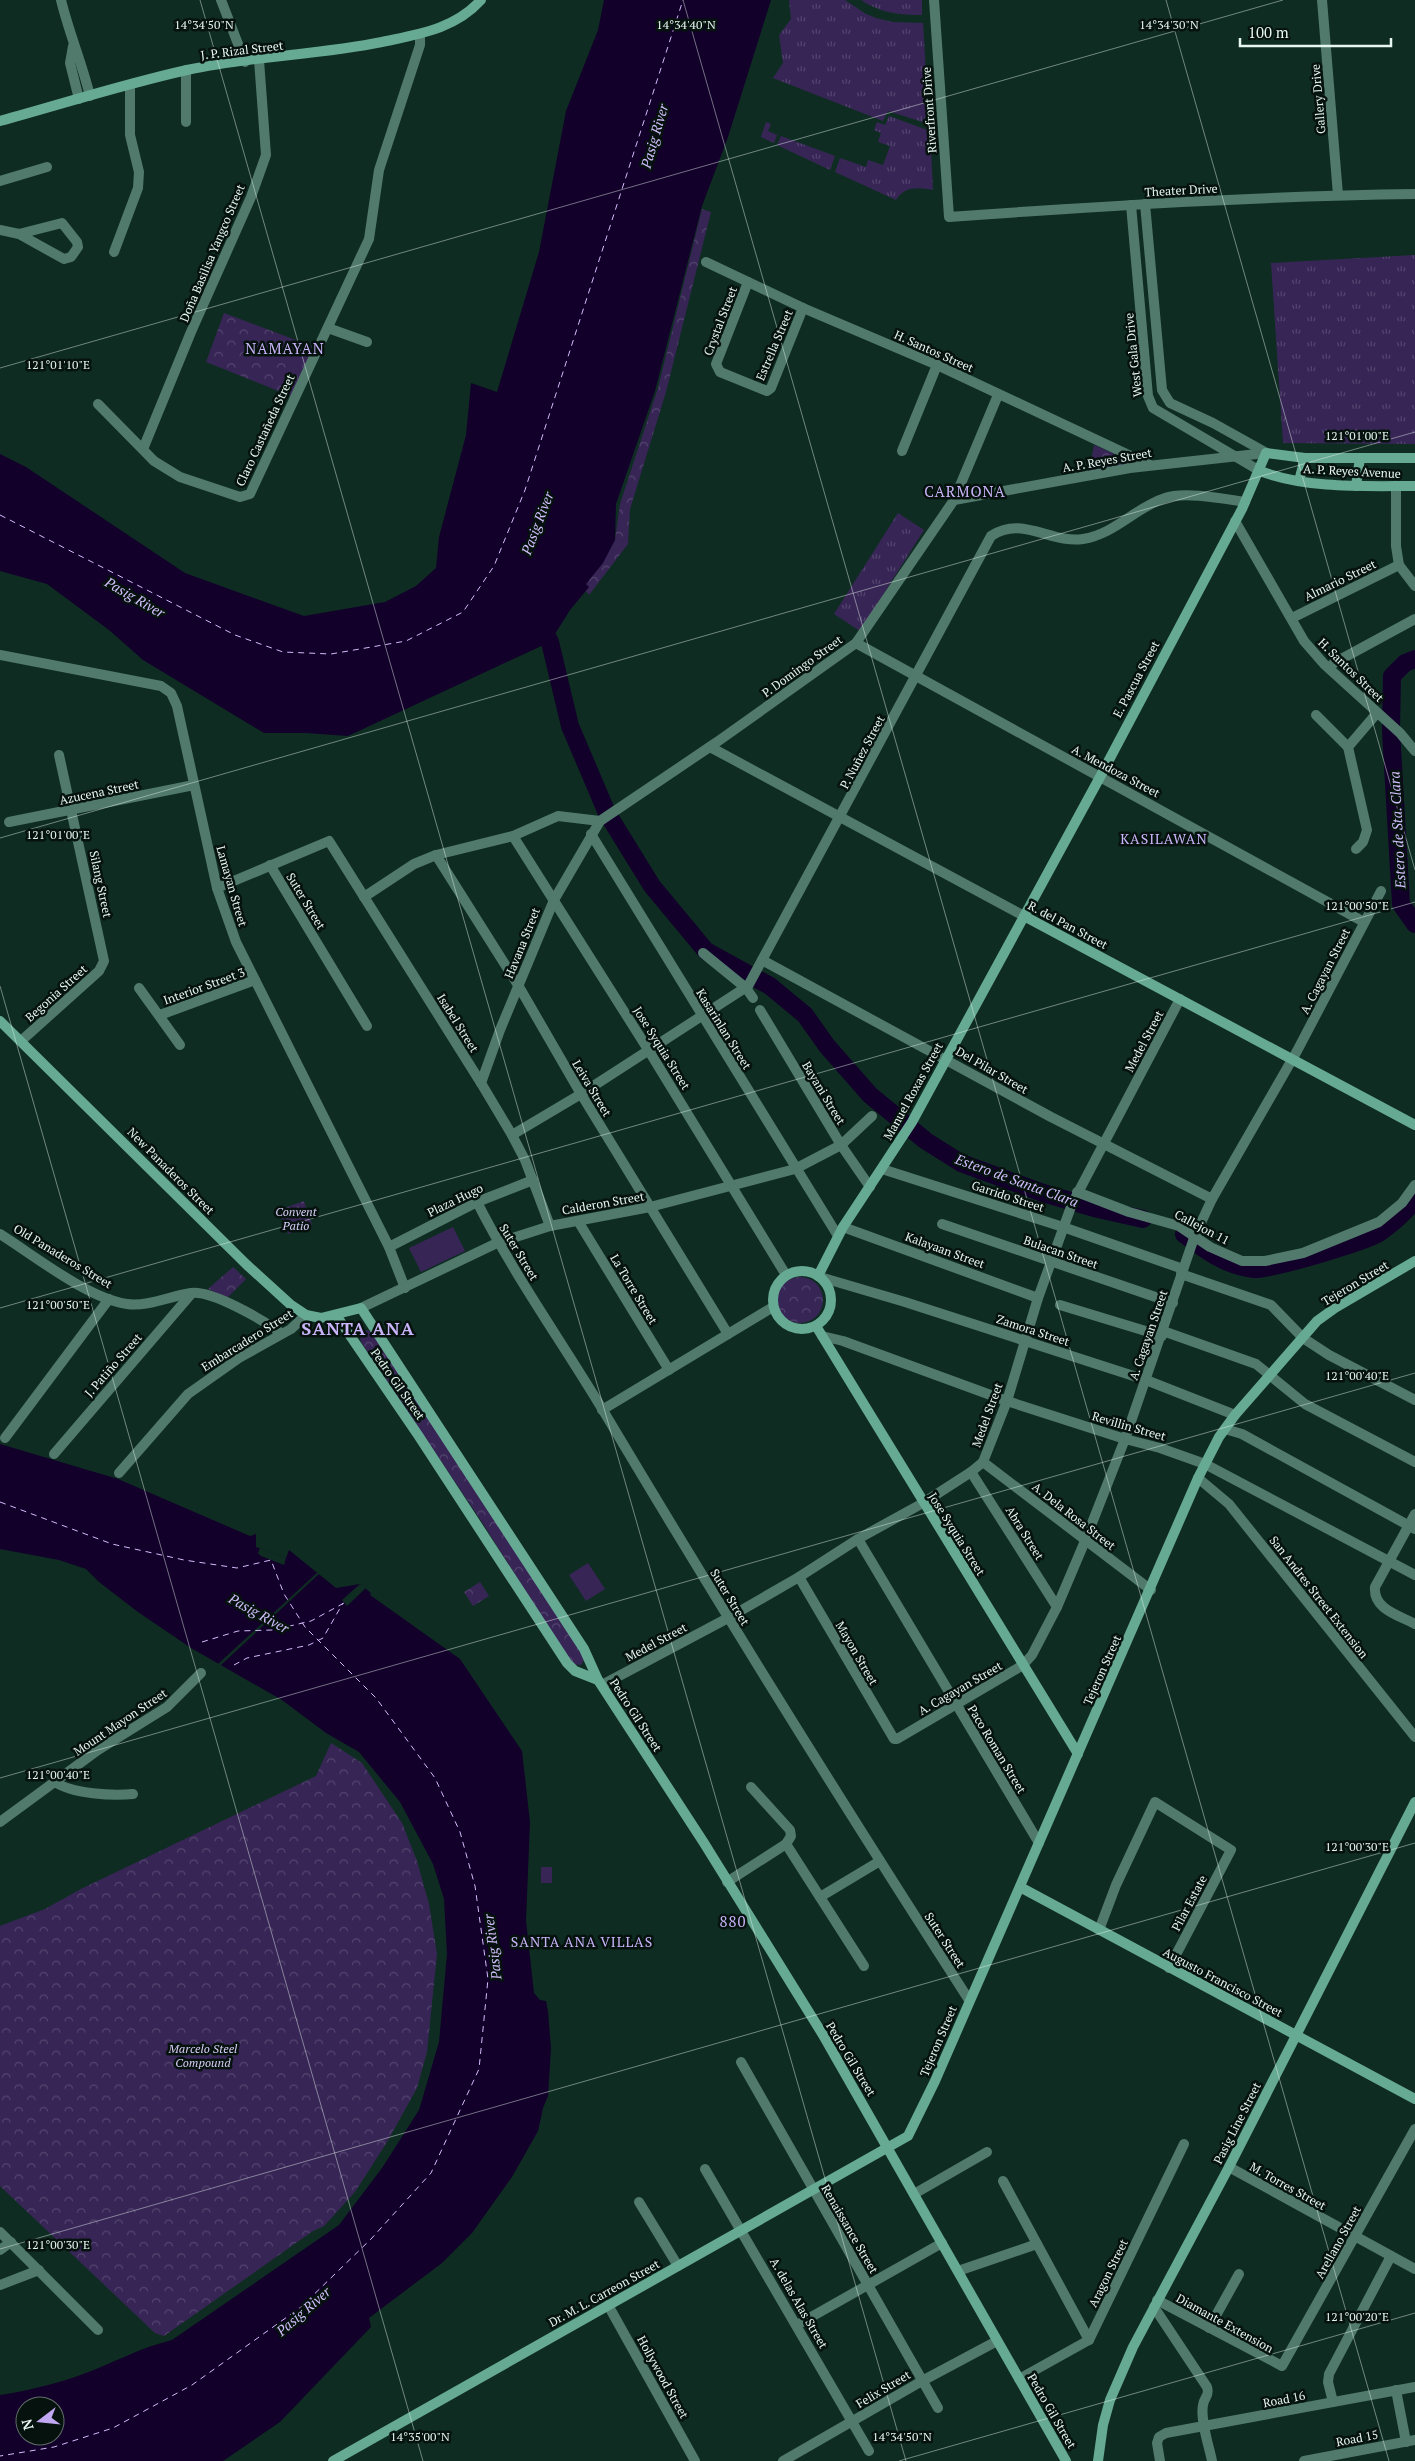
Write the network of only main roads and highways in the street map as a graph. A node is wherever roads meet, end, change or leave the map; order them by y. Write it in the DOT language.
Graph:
graph roads {
  1 [pos="481,0"];
  2 [pos="0,121"];
  3 [pos="1266,453"];
  4 [pos="1304,458"];
  5 [pos="1360,458"];
  6 [pos="1415,458"];
  7 [pos="1260,471"];
  8 [pos="1299,481"];
  9 [pos="1356,486"];
  10 [pos="1415,486"];
  11 [pos="1024,916"];
  12 [pos="0,1021"];
  13 [pos="1415,1125"];
  14 [pos="1415,1261"];
  15 [pos="819,1276"];
  16 [pos="361,1308"];
  17 [pos="336,1315"];
  18 [pos="816,1326"];
  19 [pos="600,1682"];
  20 [pos="1078,1754"];
  21 [pos="1415,1802"];
  22 [pos="1020,1887"];
  23 [pos="1296,2036"];
  24 [pos="1415,2099"];
  25 [pos="888,2147"];
  26 [pos="333,2461"];
  27 [pos="1066,2461"];
  28 [pos="1098,2461"];
  1 -- 2 [label="main road, J. P. Rizal Street"];
  3 -- 4 [label="main road, A. P. Reyes Avenue"];
  3 -- 7 [label="main road, E. Pascua Street"];
  4 -- 5 [label="main road, A. P. Reyes Avenue"];
  4 -- 8 [label="main road"];
  5 -- 6 [label="main road, A. P. Reyes Avenue"];
  5 -- 9 [label="main road"];
  7 -- 8 [label="main road, A. P. Reyes Avenue"];
  7 -- 11 [label="main road, E. Pascua Street"];
  8 -- 9 [label="main road, A. P. Reyes Avenue"];
  9 -- 10 [label="main road, A. P. Reyes Avenue"];
  11 -- 13 [label="main road, R. del Pan Street"];
  11 -- 15 [label="main road, Manuel Roxas Street"];
  12 -- 17 [label="main road, New Panaderos Street"];
  14 -- 20 [label="main road, Tejeron Street"];
  15 -- 18 [label="main road"];
  15 -- 18 [label="main road"];
  16 -- 17 [label="main road, Calderon Street"];
  16 -- 19 [label="main road, Pedro Gil Street"];
  17 -- 19 [label="main road, Pedro Gil Street"];
  18 -- 20 [label="main road, Jose Syquia Street"];
  19 -- 25 [label="main road, Pedro Gil Street"];
  20 -- 22 [label="main road, Tejeron Street"];
  21 -- 23 [label="main road, Pasig Line Street"];
  22 -- 23 [label="main road, Augusto Francisco Street"];
  22 -- 25 [label="main road, Tejeron Street"];
  23 -- 24 [label="main road, Augusto Francisco Street"];
  23 -- 28 [label="main road, Pasig Line Street"];
  25 -- 26 [label="main road, Dr. M. L. Carreon Street"];
  25 -- 27 [label="main road, Pedro Gil Street"];
}
